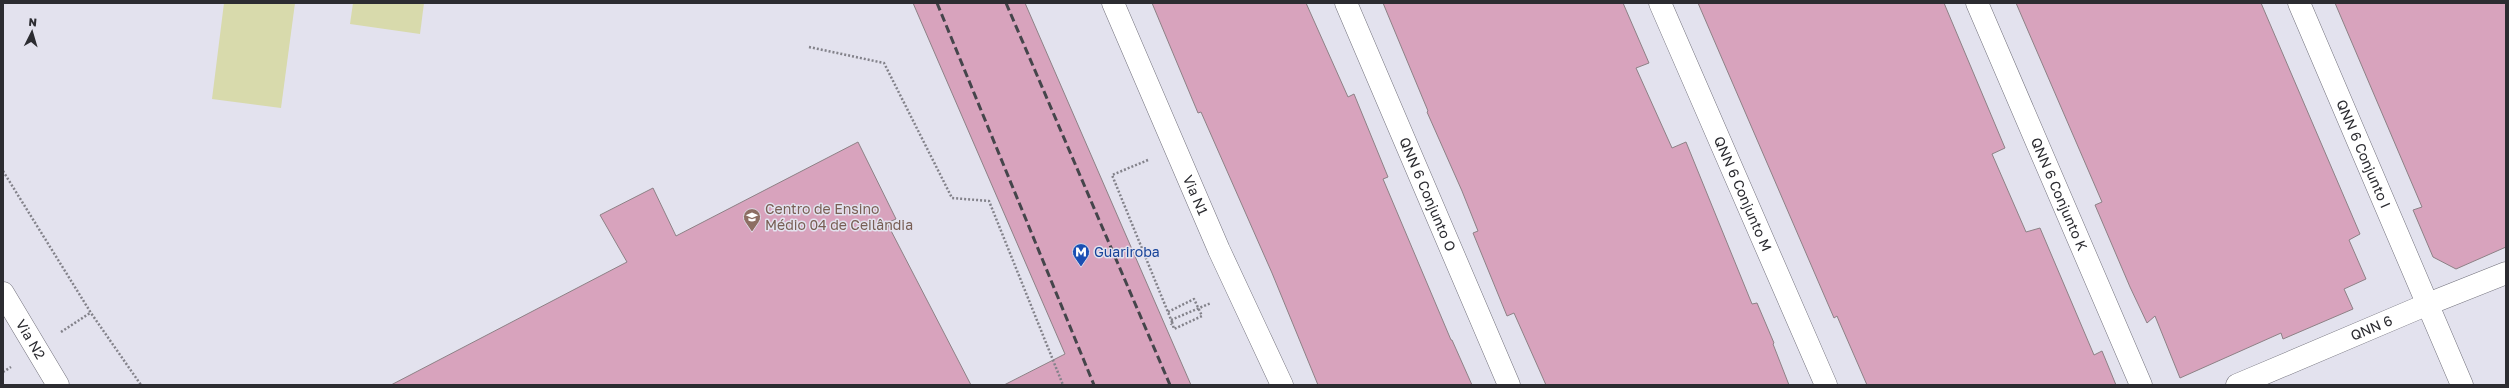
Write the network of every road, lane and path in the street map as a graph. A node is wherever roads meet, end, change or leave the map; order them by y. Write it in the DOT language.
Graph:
graph roads {
  1 [pos="1113,3"];
  2 [pos="1346,3"];
  3 [pos="1660,3"];
  4 [pos="1977,3"];
  5 [pos="2300,3"];
  6 [pos="809,47"];
  7 [pos="1176,149"];
  8 [pos="3,171"];
  9 [pos="2506,273"];
  10 [pos="3,293"];
  11 [pos="2428,304"];
  12 [pos="1198,309"];
  13 [pos="1168,312"];
  14 [pos="1171,322"];
  15 [pos="58,385"];
  16 [pos="141,385"];
  17 [pos="1063,385"];
  18 [pos="1282,385"];
  19 [pos="1509,385"];
  20 [pos="1826,385"];
  21 [pos="2141,385"];
  22 [pos="2237,385"];
  23 [pos="2462,385"];
  1 -- 7 [label="street, Via N1"];
  2 -- 19 [label="street, QNN 6 Conjunto O"];
  3 -- 20 [label="street, QNN 6 Conjunto M"];
  4 -- 21 [label="street, QNN 6 Conjunto K"];
  5 -- 11 [label="street, QNN 6 Conjunto I"];
  6 -- 17 [label="path"];
  7 -- 13 [label="path"];
  7 -- 18 [label="street, Via N1"];
  8 -- 16 [label="path"];
  9 -- 11 [label="street, QNN 6"];
  10 -- 15 [label="street, Via N2"];
  11 -- 22 [label="street, QNN 6"];
  11 -- 23 [label="street, QNN 6 Conjunto I"];
  12 -- 13 [label="path"];
  12 -- 14 [label="path"];
  12 -- 14 [label="path"];
  13 -- 14 [label="path"];
}
